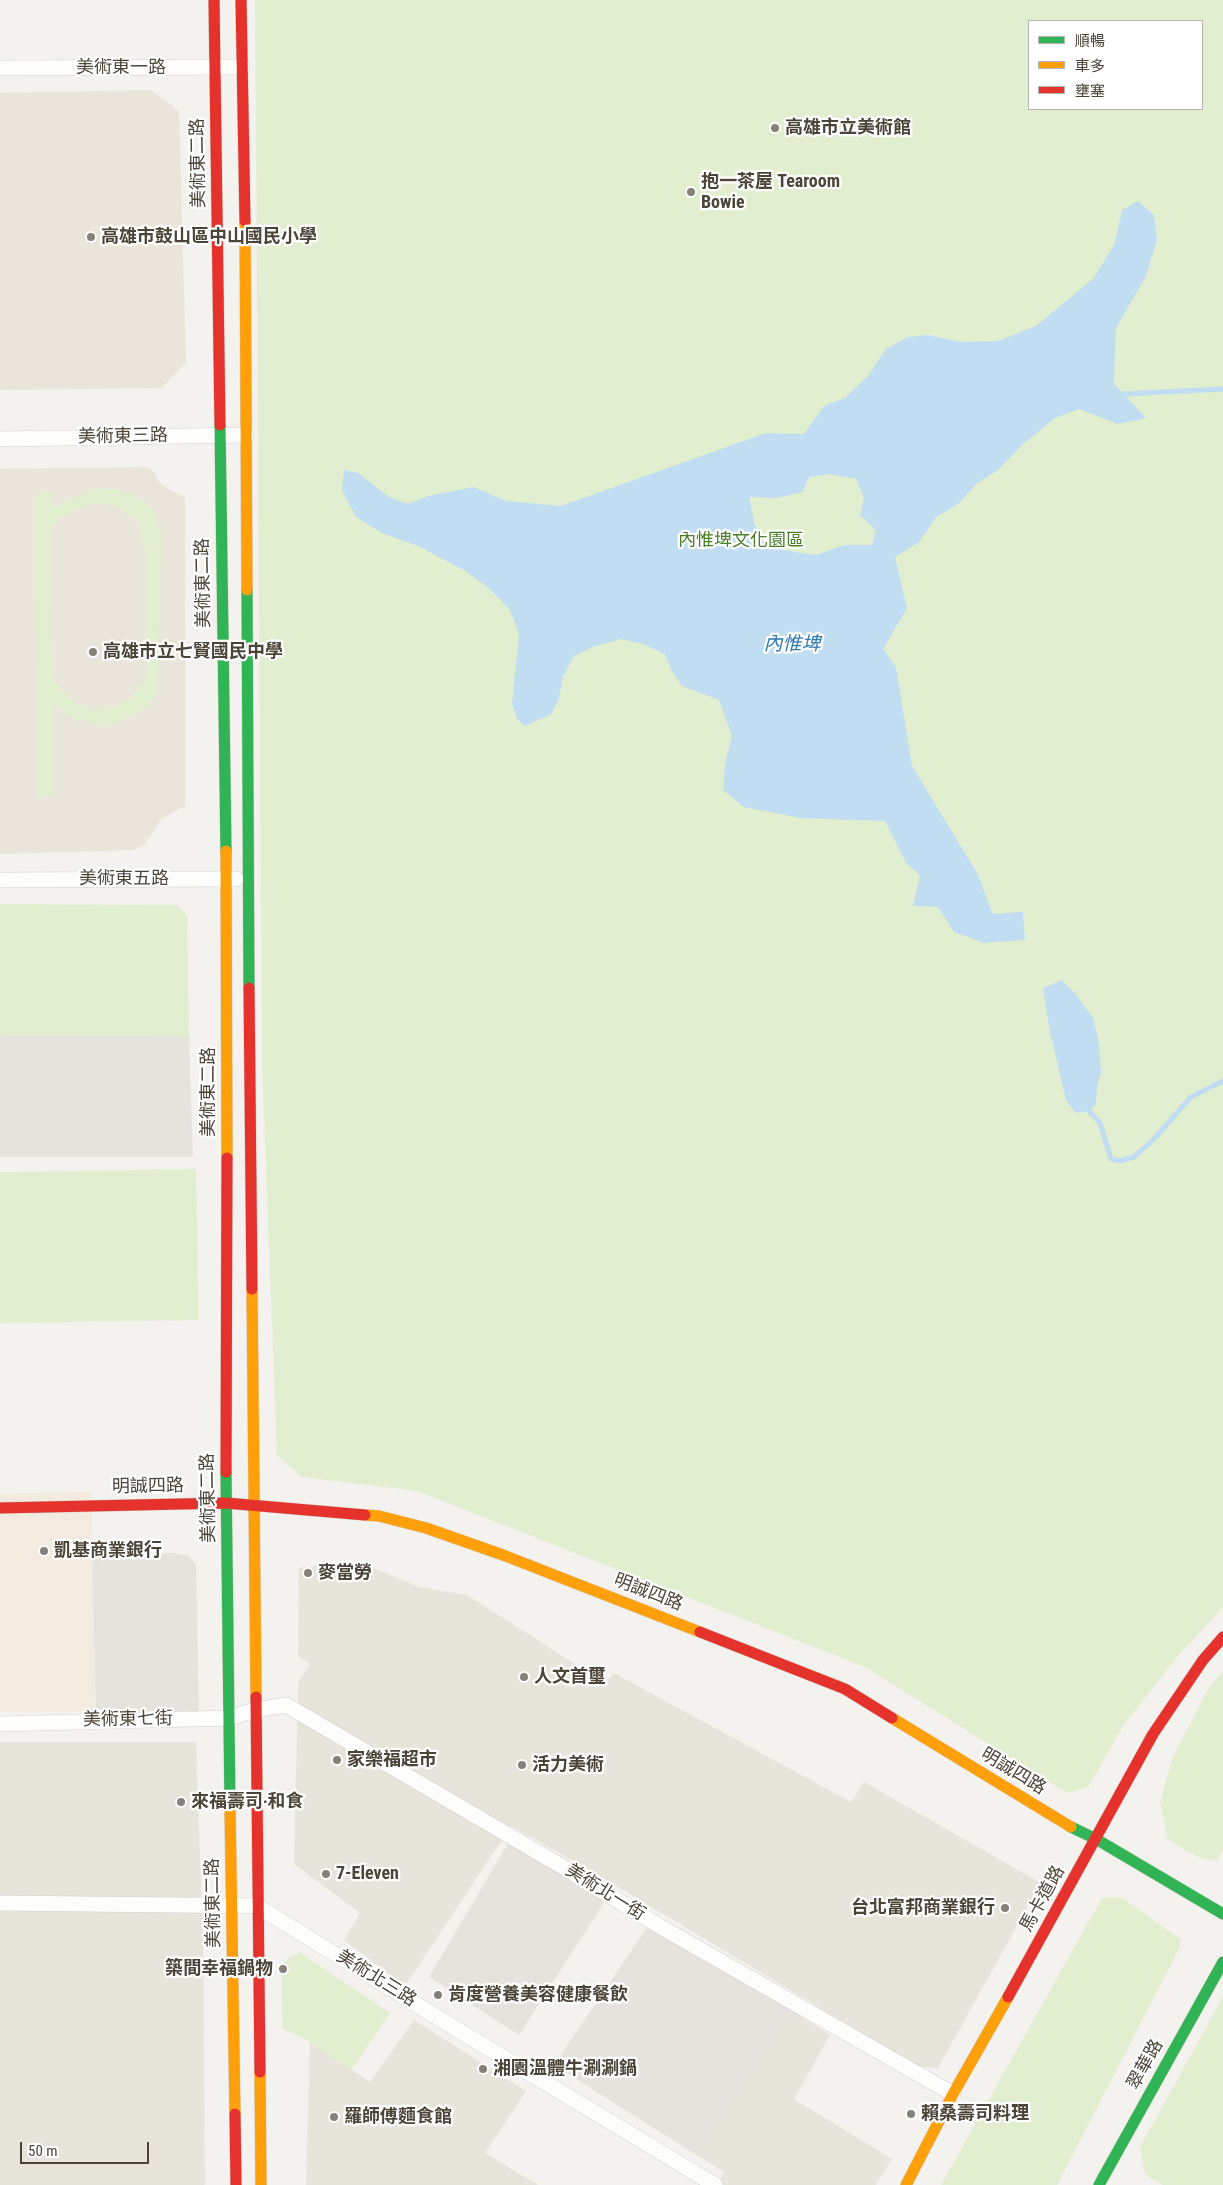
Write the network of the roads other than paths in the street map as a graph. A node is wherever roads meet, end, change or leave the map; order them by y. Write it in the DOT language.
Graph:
graph roads {
  1 [pos="214,0"];
  2 [pos="241,0"];
  3 [pos="242,67"];
  4 [pos="0,68"];
  5 [pos="215,68"];
  6 [pos="246,435"];
  7 [pos="219,436"];
  8 [pos="0,439"];
  9 [pos="248,879"];
  10 [pos="0,880"];
  11 [pos="225,880"];
  12 [pos="226,1503"];
  13 [pos="255,1504"];
  14 [pos="0,1508"];
  15 [pos="1223,1637"];
  16 [pos="255,1710"];
  17 [pos="229,1718"];
  18 [pos="0,1724"];
  19 [pos="1096,1839"];
  20 [pos="0,1903"];
  21 [pos="232,1905"];
  22 [pos="257,1906"];
  23 [pos="1223,1914"];
  24 [pos="1223,1962"];
  25 [pos="953,2094"];
  26 [pos="236,2185"];
  27 [pos="261,2185"];
  28 [pos="714,2185"];
  29 [pos="906,2185"];
  30 [pos="1099,2185"];
  1 -- 5 [label="street, 美術東二路"];
  2 -- 3 [label="street"];
  3 -- 5 [label="street, 美術東一路"];
  3 -- 6 [label="street"];
  4 -- 5 [label="street, 美術東一路"];
  5 -- 7 [label="street, 美術東二路"];
  6 -- 7 [label="street, 美術東三路"];
  6 -- 9 [label="street"];
  7 -- 8 [label="street, 美術東三路"];
  7 -- 11 [label="street, 美術東二路"];
  9 -- 11 [label="street, 美術東五路"];
  9 -- 13 [label="street"];
  10 -- 11 [label="street, 美術東五路"];
  11 -- 12 [label="street, 美術東二路"];
  12 -- 13 [label="street, 明誠四路"];
  12 -- 14 [label="street, 明誠四路"];
  12 -- 17 [label="street, 美術東二路"];
  13 -- 16 [label="street"];
  13 -- 19 [label="street, 明誠四路"];
  15 -- 19 [label="street, 馬卡道路"];
  16 -- 17 [label="street, 美術東七街"];
  16 -- 22 [label="street"];
  16 -- 25 [label="street, 美術北一街"];
  17 -- 18 [label="street, 美術東七街"];
  17 -- 21 [label="street, 美術東二路"];
  19 -- 23 [label="street, 明誠四路"];
  19 -- 25 [label="street, 馬卡道路"];
  20 -- 21 [label="street, 美術北三路"];
  21 -- 22 [label="street, 美術北三路"];
  21 -- 26 [label="street, 美術東二路"];
  22 -- 27 [label="street"];
  22 -- 28 [label="street, 美術北三路"];
  24 -- 30 [label="street, 翠華路"];
  25 -- 29 [label="street, 馬卡道路"];
}
